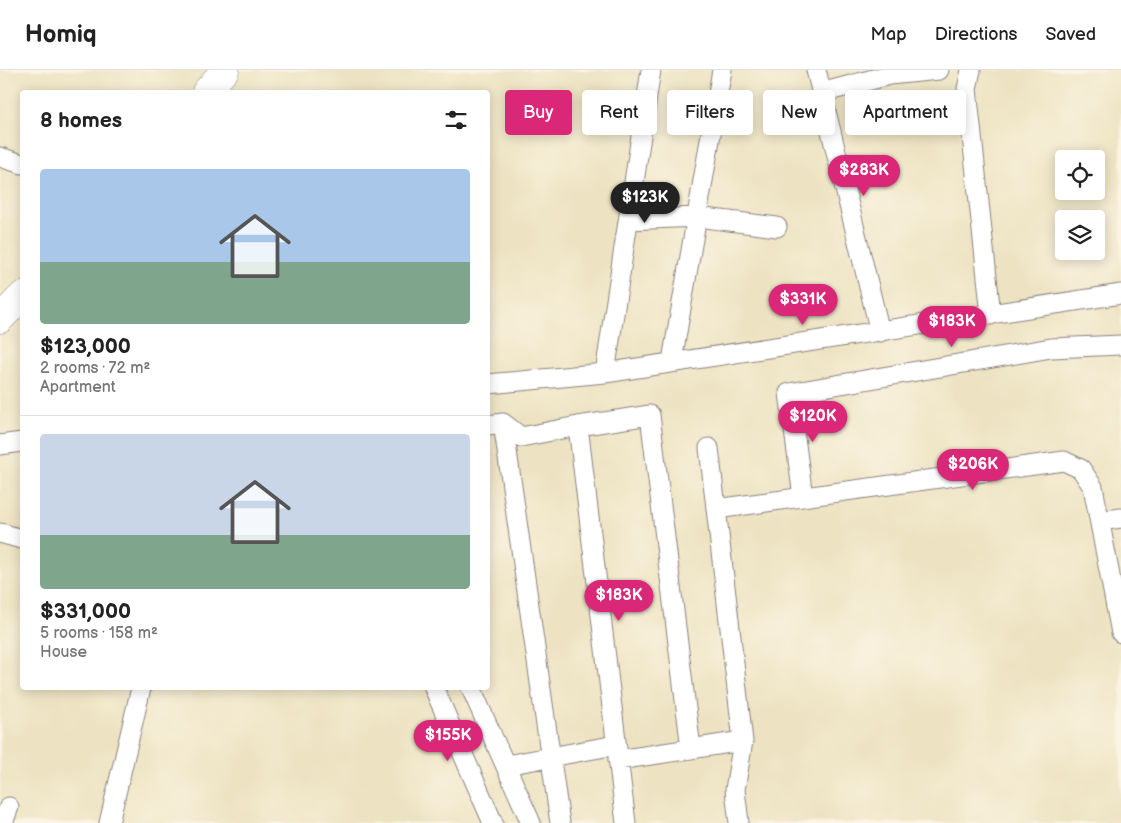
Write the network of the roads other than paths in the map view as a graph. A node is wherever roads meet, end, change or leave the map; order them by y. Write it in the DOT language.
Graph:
graph roads {
  1 [pos="225,70"];
  2 [pos="651,70"];
  3 [pos="722,70"];
  4 [pos="816,70"];
  5 [pos="939,70"];
  6 [pos="971,70"];
  7 [pos="915,71"];
  8 [pos="208,90"];
  9 [pos="820,90"];
  10 [pos="832,90"];
  11 [pos="831,135"];
  12 [pos="0,157"];
  13 [pos="20,163"];
  14 [pos="697,217"];
  15 [pos="628,220"];
  16 [pos="776,227"];
  17 [pos="1121,294"];
  18 [pos="20,298"];
  19 [pos="991,315"];
  20 [pos="0,320"];
  21 [pos="880,332"];
  22 [pos="1121,345"];
  23 [pos="672,361"];
  24 [pos="605,373"];
  25 [pos="490,384"];
  26 [pos="495,424"];
  27 [pos="578,426"];
  28 [pos="20,442"];
  29 [pos="0,445"];
  30 [pos="709,448"];
  31 [pos="803,497"];
  32 [pos="716,509"];
  33 [pos="1121,518"];
  34 [pos="1100,521"];
  35 [pos="0,533"];
  36 [pos="20,538"];
  37 [pos="1121,633"];
  38 [pos="141,690"];
  39 [pos="435,690"];
  40 [pos="472,690"];
  41 [pos="743,741"];
  42 [pos="691,749"];
  43 [pos="617,753"];
  44 [pos="550,757"];
  45 [pos="506,765"];
  46 [pos="109,823"];
  47 [pos="493,823"];
  48 [pos="531,823"];
  49 [pos="560,823"];
  50 [pos="626,823"];
  51 [pos="739,823"];
  1 -- 8 [label="main road"];
  2 -- 15 [label="street"];
  3 -- 14 [label="street"];
  4 -- 9 [label="street"];
  5 -- 7 [label="street"];
  6 -- 19 [label="street"];
  7 -- 10 [label="street"];
  11 -- 21 [label="street"];
  12 -- 13 [label="street"];
  14 -- 15 [label="street"];
  14 -- 16 [label="street"];
  14 -- 23 [label="street"];
  15 -- 24 [label="street"];
  17 -- 19 [label="street"];
  18 -- 20 [label="main road"];
  19 -- 21 [label="street"];
  21 -- 23 [label="street"];
  22 -- 31 [label="street"];
  23 -- 24 [label="street"];
  24 -- 25 [label="street"];
  26 -- 27 [label="street"];
  26 -- 44 [label="street"];
  27 -- 42 [label="street"];
  27 -- 43 [label="street"];
  28 -- 29 [label="street"];
  30 -- 32 [label="street"];
  31 -- 32 [label="street"];
  31 -- 34 [label="street"];
  32 -- 41 [label="street"];
  33 -- 34 [label="street"];
  34 -- 37 [label="street"];
  35 -- 36 [label="street"];
  38 -- 46 [label="street"];
  39 -- 47 [label="street"];
  40 -- 45 [label="street"];
  41 -- 42 [label="street"];
  41 -- 51 [label="street"];
  42 -- 43 [label="street"];
  43 -- 44 [label="street"];
  43 -- 50 [label="street"];
  44 -- 45 [label="street"];
  44 -- 49 [label="street"];
  45 -- 48 [label="street"];
}
